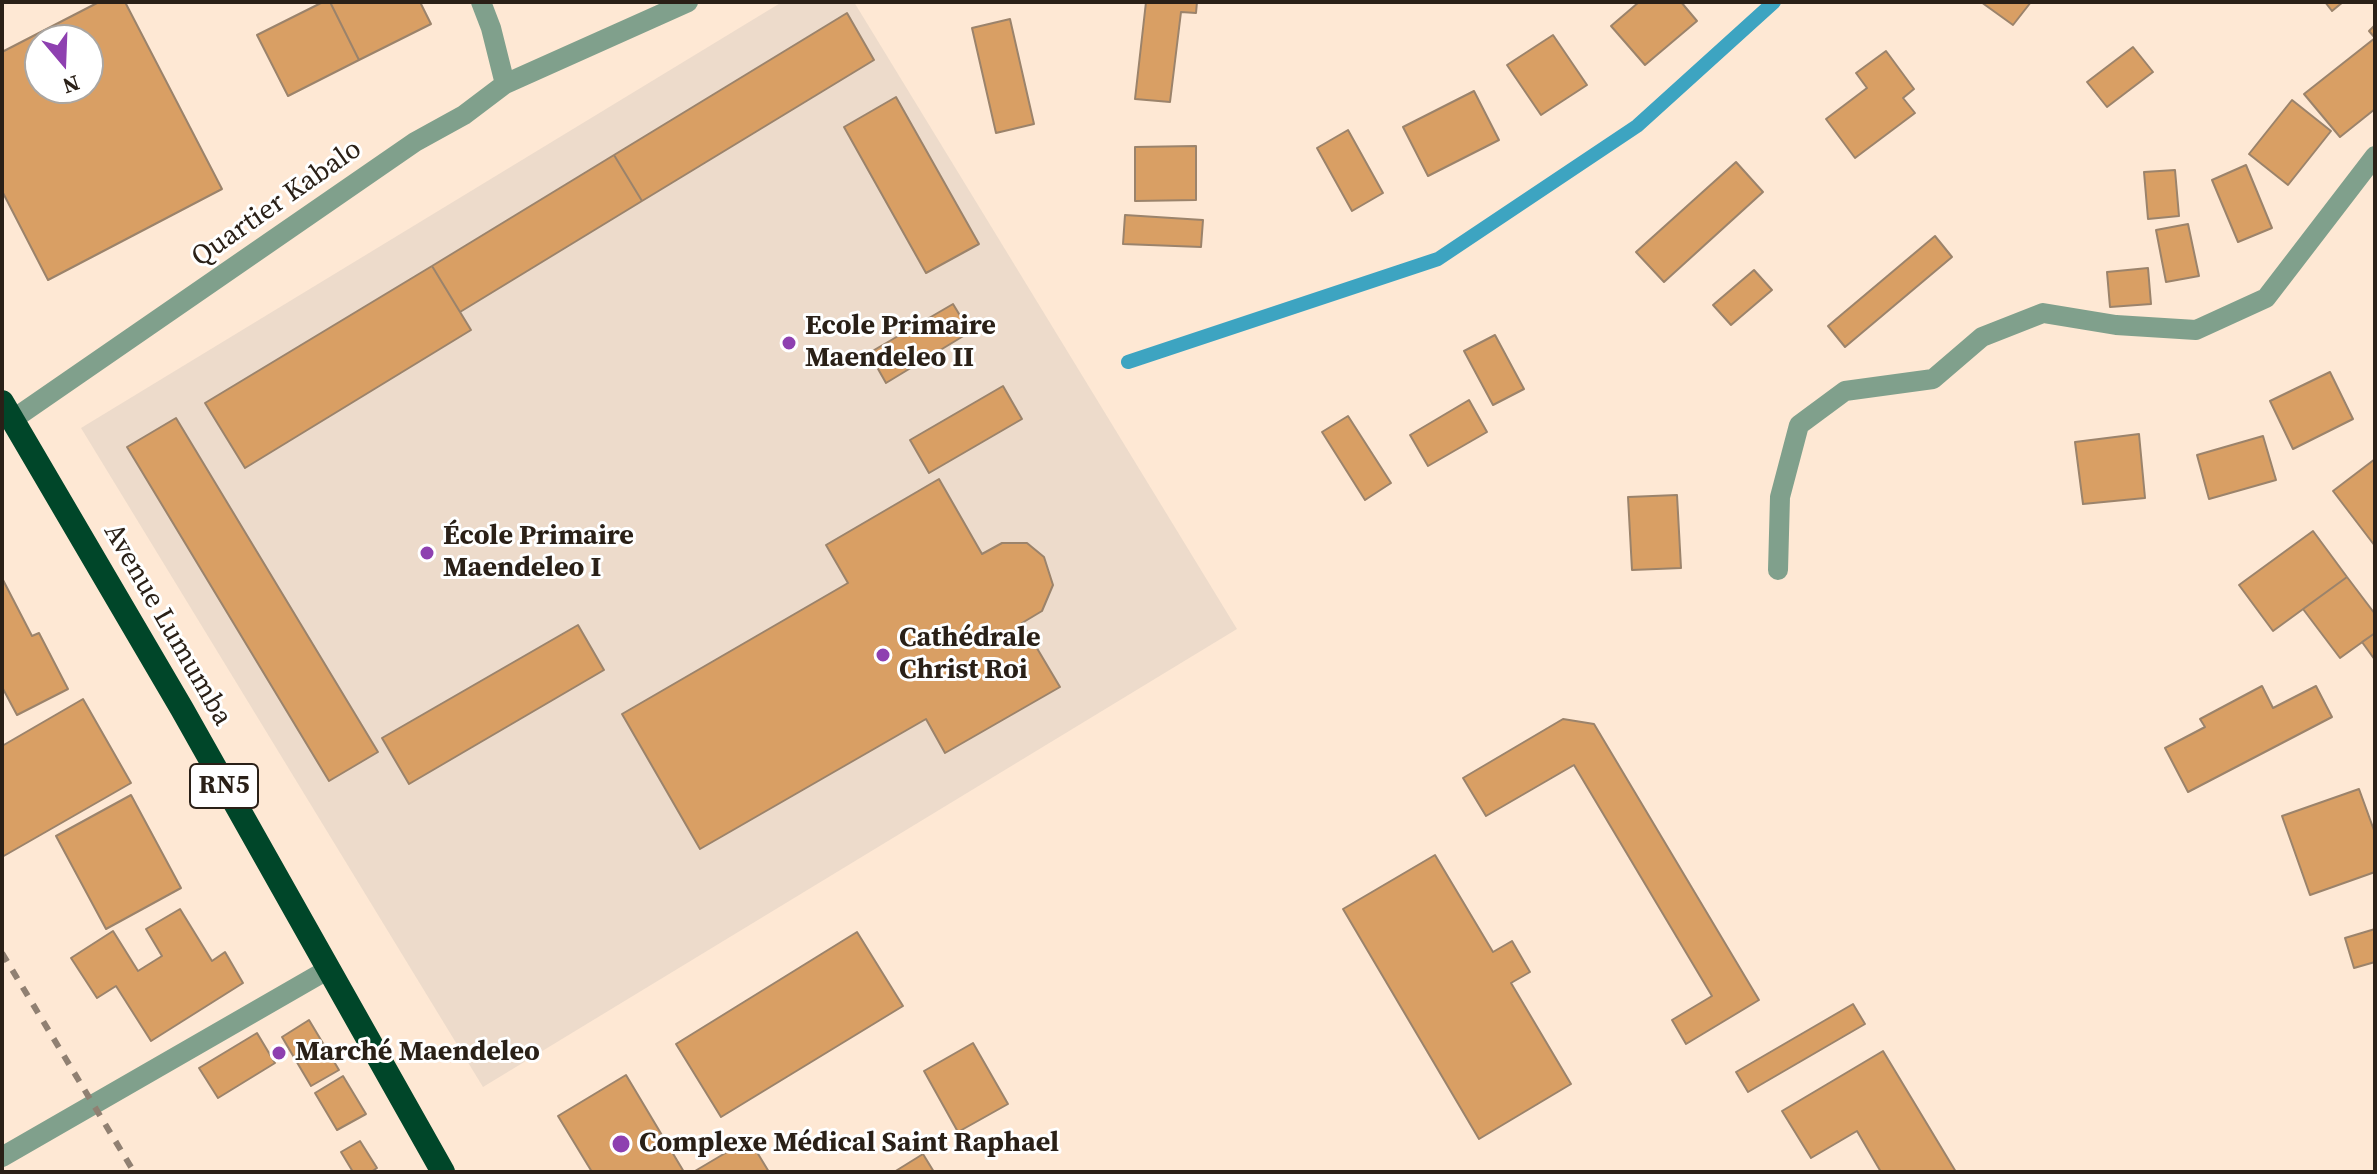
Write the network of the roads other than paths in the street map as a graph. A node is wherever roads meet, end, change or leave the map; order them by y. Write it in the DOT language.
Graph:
graph roads {
  1 [pos="481,2"];
  2 [pos="688,2"];
  3 [pos="505,84"];
  4 [pos="2375,156"];
  5 [pos="7,411"];
  6 [pos="1778,570"];
  7 [pos="327,970"];
  8 [pos="2,1157"];
  9 [pos="443,1172"];
  1 -- 3 [label="street"];
  2 -- 3 [label="street, Quartier Kabalo"];
  3 -- 5 [label="street, Quartier Kabalo"];
  4 -- 6 [label="street"];
  5 -- 7 [label="highway, Avenue Lumumba / RN5"];
  7 -- 8 [label="street"];
  7 -- 9 [label="highway, Avenue Lumumba / RN5"];
}
